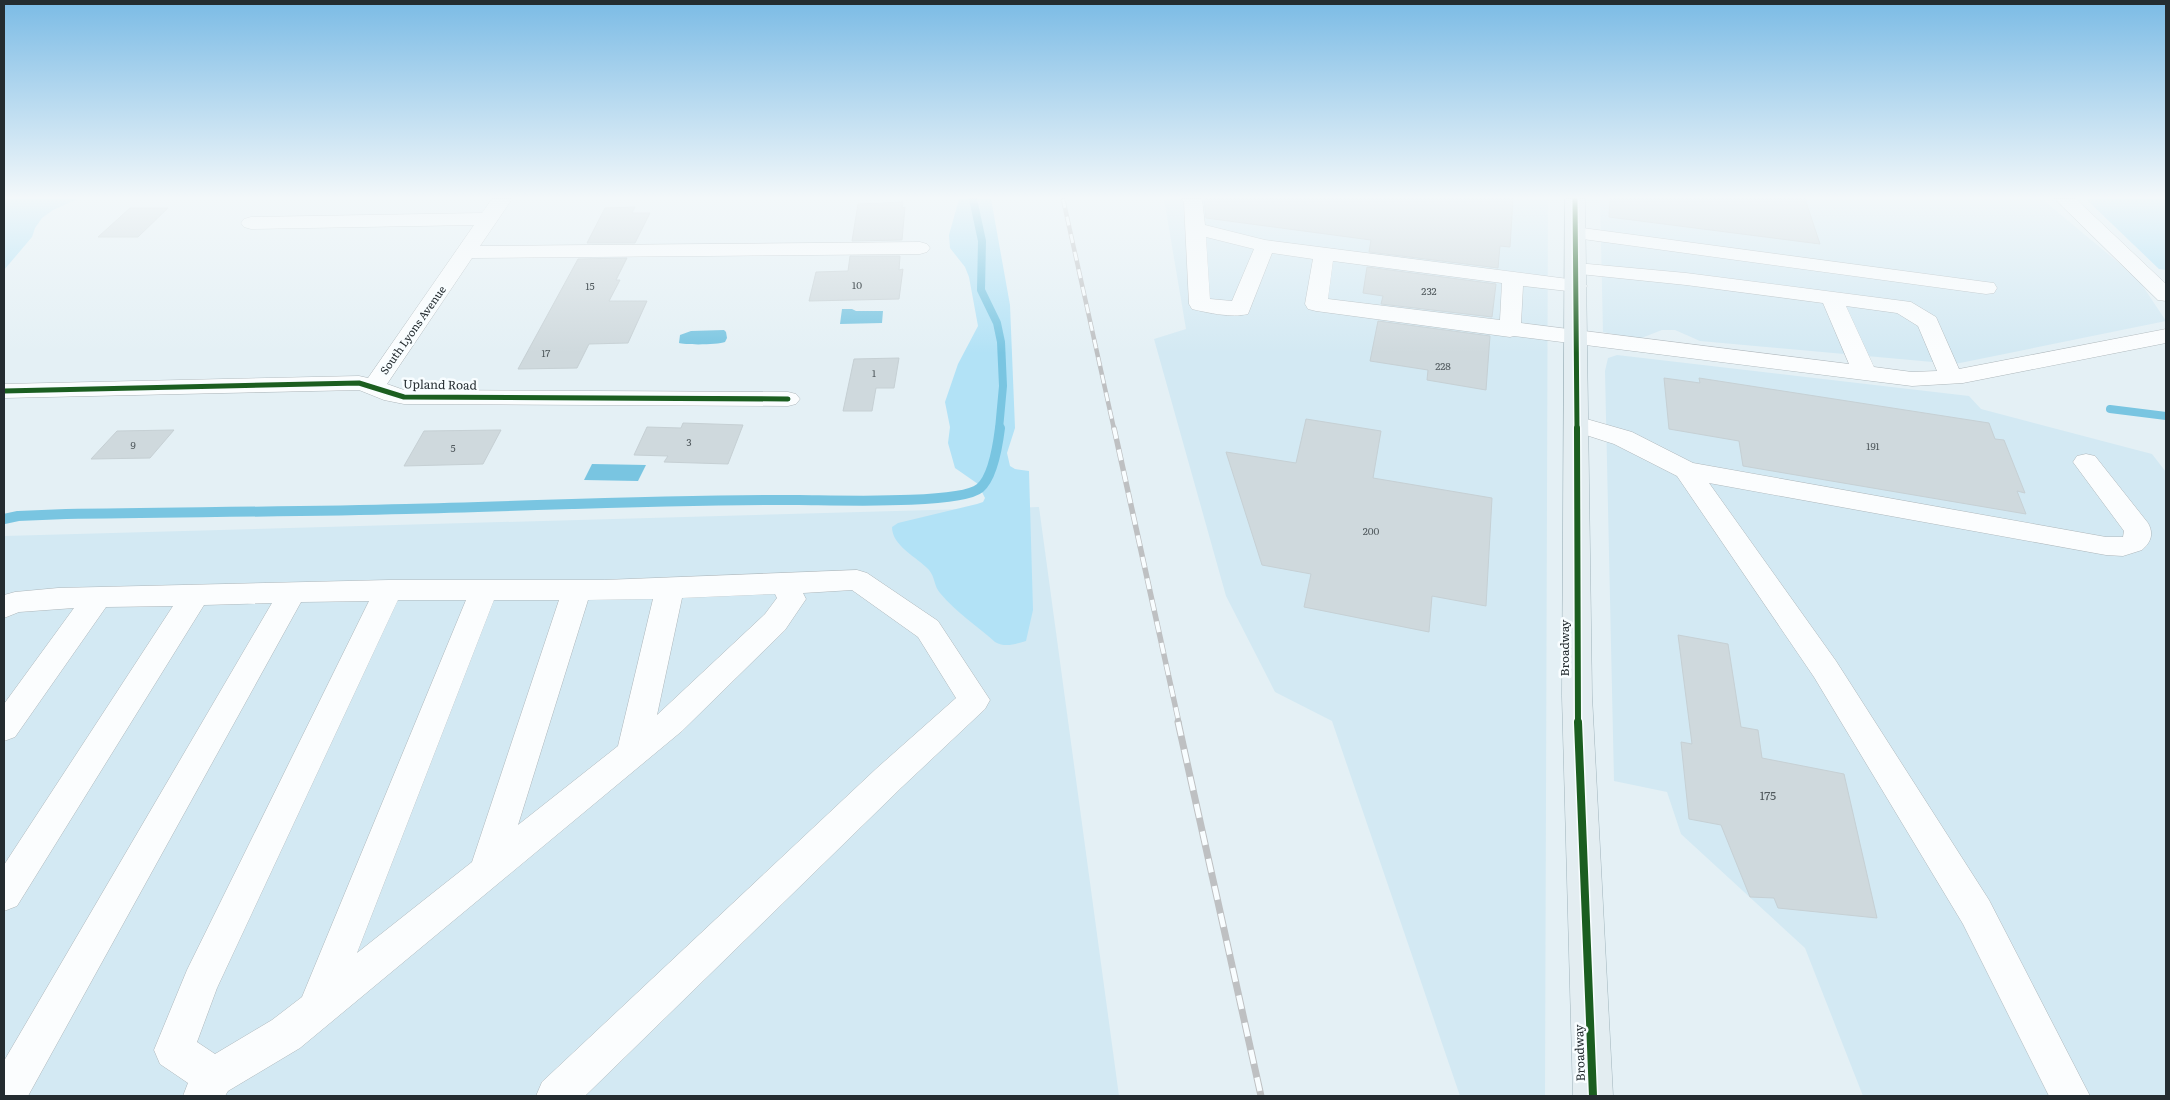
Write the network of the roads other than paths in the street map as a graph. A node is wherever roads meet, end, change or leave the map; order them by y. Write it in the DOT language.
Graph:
graph roads {
  1 [pos="656,250"];
  2 [pos="1197,250"];
  3 [pos="1263,250"];
  4 [pos="1297,250"];
  5 [pos="1575,250"];
  6 [pos="1705,250"];
  7 [pos="2119,250"];
  8 [pos="468,252"];
  9 [pos="1324,254"];
  10 [pos="1513,277"];
  11 [pos="1576,277"];
  12 [pos="1986,288"];
  13 [pos="2166,295"];
  14 [pos="1831,297"];
  15 [pos="1510,330"];
  16 [pos="2166,336"];
  17 [pos="1577,339"];
  18 [pos="1865,374"];
  19 [pos="1951,377"];
  20 [pos="374,386"];
  21 [pos="4,391"];
  22 [pos="788,398"];
  23 [pos="1576,424"];
  24 [pos="2086,462"];
  25 [pos="1686,470"];
  26 [pos="784,584"];
  27 [pos="670,587"];
  28 [pos="389,590"];
  29 [pos="484,590"];
  30 [pos="577,590"];
  31 [pos="292,593"];
  32 [pos="195,595"];
  33 [pos="97,598"];
  34 [pos="4,607"];
  35 [pos="4,728"];
  36 [pos="633,752"];
  37 [pos="488,870"];
  38 [pos="4,894"];
  39 [pos="315,1010"];
  40 [pos="208,1087"];
  41 [pos="6,1096"];
  42 [pos="556,1096"];
  43 [pos="1593,1096"];
  44 [pos="2070,1096"];
  1 -- 8 [label="street"];
  2 -- 3 [label="street"];
  4 -- 9 [label="street"];
  5 -- 11 [label="main road, Broadway"];
  6 -- 12 [label="street"];
  7 -- 13 [label="street"];
  8 -- 20 [label="street, South Lyons Avenue"];
  9 -- 10 [label="street"];
  9 -- 15 [label="street"];
  10 -- 11 [label="street"];
  10 -- 15 [label="street"];
  11 -- 14 [label="street"];
  11 -- 17 [label="main road, Broadway"];
  14 -- 18 [label="street"];
  14 -- 19 [label="street"];
  15 -- 17 [label="street"];
  16 -- 19 [label="street"];
  17 -- 18 [label="street"];
  17 -- 23 [label="main road, Broadway"];
  18 -- 19 [label="street"];
  20 -- 21 [label="street, Upland Road"];
  20 -- 22 [label="street, Upland Road"];
  23 -- 25 [label="street"];
  23 -- 43 [label="main road, Broadway"];
  24 -- 25 [label="street"];
  25 -- 44 [label="street"];
  26 -- 27 [label="street"];
  26 -- 36 [label="street"];
  26 -- 42 [label="street"];
  27 -- 30 [label="street"];
  27 -- 36 [label="street"];
  28 -- 29 [label="street"];
  28 -- 31 [label="street"];
  28 -- 40 [label="street"];
  29 -- 30 [label="street"];
  29 -- 39 [label="street"];
  30 -- 37 [label="street"];
  31 -- 32 [label="street"];
  31 -- 41 [label="street"];
  32 -- 33 [label="street"];
  32 -- 38 [label="street"];
  33 -- 34 [label="street"];
  33 -- 35 [label="street"];
  36 -- 37 [label="street"];
  37 -- 39 [label="street"];
  39 -- 40 [label="street"];
}
